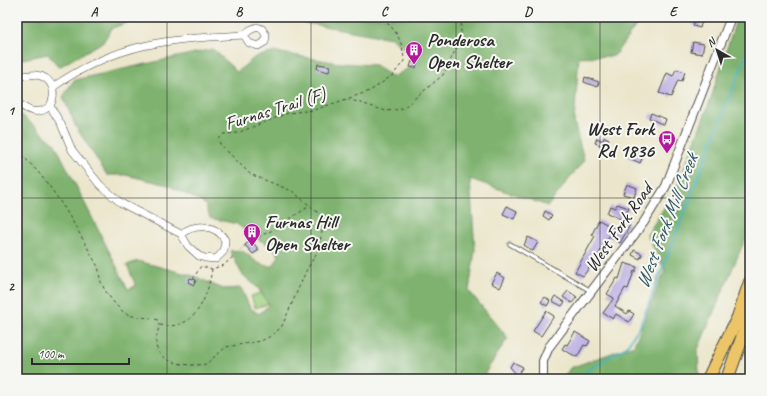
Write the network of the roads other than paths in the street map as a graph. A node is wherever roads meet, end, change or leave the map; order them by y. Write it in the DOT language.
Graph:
graph roads {
  1 [pos="731,17"];
  2 [pos="244,36"];
  3 [pos="17,76"];
  4 [pos="53,87"];
  5 [pos="17,102"];
  6 [pos="50,106"];
  7 [pos="181,234"];
  8 [pos="510,244"];
  9 [pos="750,282"];
  10 [pos="592,291"];
  11 [pos="750,303"];
  12 [pos="542,379"];
  13 [pos="708,379"];
  14 [pos="727,379"];
  1 -- 10 [label="street, West Fork Road"];
  2 -- 4 [label="street"];
  3 -- 4 [label="street"];
  4 -- 6 [label="street"];
  5 -- 6 [label="street"];
  6 -- 7 [label="street"];
  7 -- 7 [label="street"];
  8 -- 10 [label="lane"];
  9 -- 13 [label="highway"];
  10 -- 12 [label="street, West Fork Road"];
  11 -- 14 [label="highway"];
}
